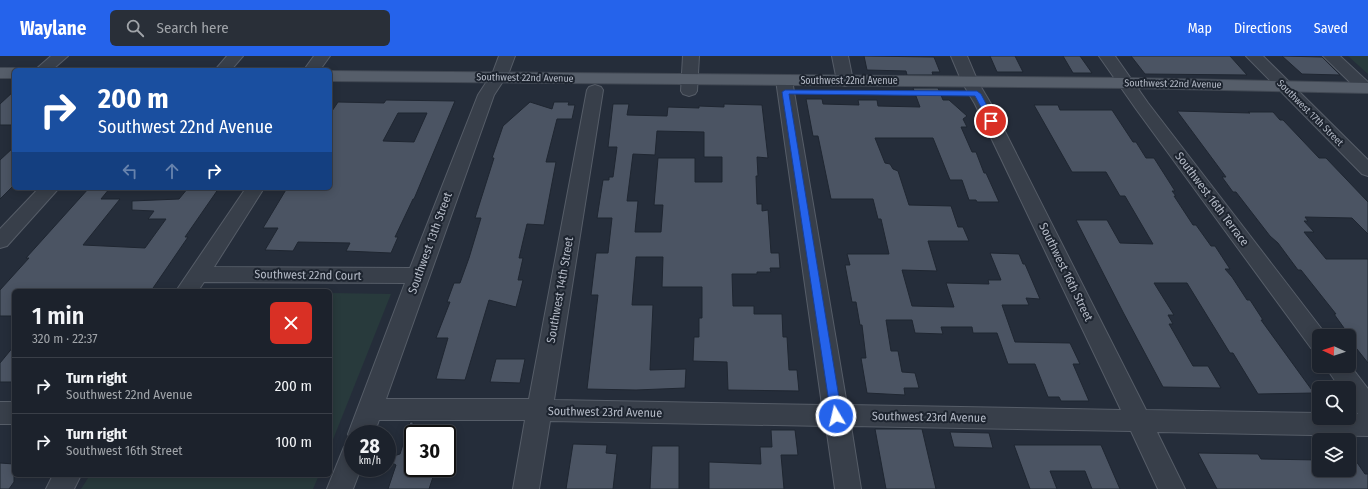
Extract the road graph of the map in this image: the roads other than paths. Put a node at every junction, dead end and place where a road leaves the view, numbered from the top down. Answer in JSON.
{"nodes":[{"id":1,"x":60,"y":56,"type":"edge"},
{"id":2,"x":235,"y":56,"type":"edge"},
{"id":3,"x":322,"y":56,"type":"edge"},
{"id":4,"x":507,"y":56,"type":"edge"},
{"id":5,"x":691,"y":56,"type":"edge"},
{"id":6,"x":840,"y":56,"type":"edge"},
{"id":7,"x":959,"y":56,"type":"edge"},
{"id":8,"x":1107,"y":56,"type":"edge"},
{"id":9,"x":1254,"y":56,"type":"edge"},
{"id":10,"x":1331,"y":56,"type":"edge"},
{"id":11,"x":45,"y":68,"type":"edge"},
{"id":12,"x":225,"y":68,"type":"edge"},
{"id":13,"x":314,"y":68,"type":"edge"},
{"id":14,"x":0,"y":73,"type":"edge"},
{"id":15,"x":12,"y":73,"type":"edge"},
{"id":16,"x":332,"y":76,"type":"edge"},
{"id":17,"x":845,"y":81,"type":"junction"},
{"id":18,"x":493,"y":83,"type":"junction"},
{"id":19,"x":0,"y":85,"type":"edge"},
{"id":20,"x":12,"y":85,"type":"edge"},
{"id":21,"x":690,"y":85,"type":"junction"},
{"id":22,"x":785,"y":86,"type":"junction"},
{"id":23,"x":1283,"y":86,"type":"junction"},
{"id":24,"x":332,"y":88,"type":"edge"},
{"id":25,"x":974,"y":88,"type":"junction"},
{"id":26,"x":1131,"y":89,"type":"junction"},
{"id":27,"x":595,"y":90,"type":"junction"},
{"id":28,"x":1367,"y":92,"type":"edge"},
{"id":29,"x":1295,"y":98,"type":"junction"},
{"id":30,"x":1368,"y":170,"type":"edge"},
{"id":31,"x":48,"y":190,"type":"edge"},
{"id":32,"x":254,"y":190,"type":"edge"},
{"id":33,"x":0,"y":241,"type":"edge"},
{"id":34,"x":199,"y":274,"type":"junction"},
{"id":35,"x":418,"y":276,"type":"junction"},
{"id":36,"x":189,"y":289,"type":"edge"},
{"id":37,"x":1312,"y":333,"type":"edge"},
{"id":38,"x":1342,"y":373,"type":"edge"},
{"id":39,"x":1368,"y":408,"type":"edge"},
{"id":40,"x":370,"y":409,"type":"junction"},
{"id":41,"x":539,"y":410,"type":"junction"},
{"id":42,"x":0,"y":413,"type":"edge"},
{"id":43,"x":12,"y":413,"type":"edge"},
{"id":44,"x":836,"y":416,"type":"junction"},
{"id":45,"x":1138,"y":421,"type":"junction"},
{"id":46,"x":1368,"y":424,"type":"edge"},
{"id":47,"x":364,"y":425,"type":"edge"},
{"id":48,"x":67,"y":477,"type":"edge"},
{"id":49,"x":345,"y":477,"type":"edge"},
{"id":50,"x":59,"y":489,"type":"edge"},
{"id":51,"x":340,"y":489,"type":"edge"},
{"id":52,"x":526,"y":489,"type":"edge"},
{"id":53,"x":848,"y":489,"type":"edge"},
{"id":54,"x":1172,"y":489,"type":"edge"}],
"edges":[{"from":1,"to":11,"type":"street"},
{"from":2,"to":12,"type":"street"},
{"from":3,"to":13,"type":"street"},
{"from":4,"to":18,"type":"street","name":"Southwest 13th Street"},
{"from":5,"to":21,"type":"street"},
{"from":6,"to":17,"type":"street"},
{"from":7,"to":25,"type":"street","name":"Southwest 16th Street"},
{"from":8,"to":26,"type":"street","name":"Southwest 16th Terrace"},
{"from":9,"to":23,"type":"street","name":"Southwest 17th Street"},
{"from":10,"to":28,"type":"street"},
{"from":14,"to":15,"type":"main road"},
{"from":16,"to":18,"type":"main road","name":"Southwest 22nd Avenue"},
{"from":17,"to":22,"type":"main road","name":"Southwest 22nd Avenue"},
{"from":17,"to":25,"type":"main road","name":"Southwest 22nd Avenue"},
{"from":18,"to":21,"type":"main road","name":"Southwest 22nd Avenue"},
{"from":18,"to":24,"type":"main road","name":"Southwest 22nd Avenue"},
{"from":18,"to":27,"type":"main road","name":"Southwest 22nd Avenue"},
{"from":18,"to":35,"type":"street","name":"Southwest 13th Street"},
{"from":19,"to":20,"type":"main road"},
{"from":21,"to":22,"type":"main road","name":"Southwest 22nd Avenue"},
{"from":21,"to":27,"type":"main road","name":"Southwest 22nd Avenue"},
{"from":22,"to":25,"type":"main road","name":"Southwest 22nd Avenue"},
{"from":22,"to":44,"type":"street"},
{"from":23,"to":26,"type":"main road","name":"Southwest 22nd Avenue"},
{"from":23,"to":28,"type":"main road","name":"Southwest 22nd Avenue"},
{"from":23,"to":29,"type":"street","name":"Southwest 17th Street"},
{"from":25,"to":26,"type":"main road","name":"Southwest 22nd Avenue"},
{"from":25,"to":45,"type":"street","name":"Southwest 16th Street"},
{"from":26,"to":29,"type":"main road","name":"Southwest 22nd Avenue"},
{"from":26,"to":37,"type":"street","name":"Southwest 16th Terrace"},
{"from":27,"to":41,"type":"street","name":"Southwest 14th Street"},
{"from":28,"to":29,"type":"main road","name":"Southwest 22nd Avenue"},
{"from":29,"to":30,"type":"street","name":"Southwest 17th Street"},
{"from":31,"to":33,"type":"street"},
{"from":32,"to":34,"type":"street"},
{"from":34,"to":35,"type":"street","name":"Southwest 22nd Court"},
{"from":34,"to":36,"type":"street"},
{"from":35,"to":40,"type":"street","name":"Southwest 13th Street"},
{"from":38,"to":39,"type":"street"},
{"from":40,"to":41,"type":"street","name":"Southwest 23rd Avenue"},
{"from":40,"to":47,"type":"street","name":"Southwest 13th Street"},
{"from":41,"to":44,"type":"street","name":"Southwest 23rd Avenue"},
{"from":41,"to":52,"type":"street","name":"Southwest 14th Street"},
{"from":42,"to":43,"type":"street"},
{"from":44,"to":45,"type":"street","name":"Southwest 23rd Avenue"},
{"from":44,"to":53,"type":"street"},
{"from":45,"to":46,"type":"street","name":"Southwest 23rd Avenue"},
{"from":45,"to":54,"type":"street","name":"Southwest 16th Street"},
{"from":48,"to":50,"type":"street"},
{"from":49,"to":51,"type":"street"}]}
